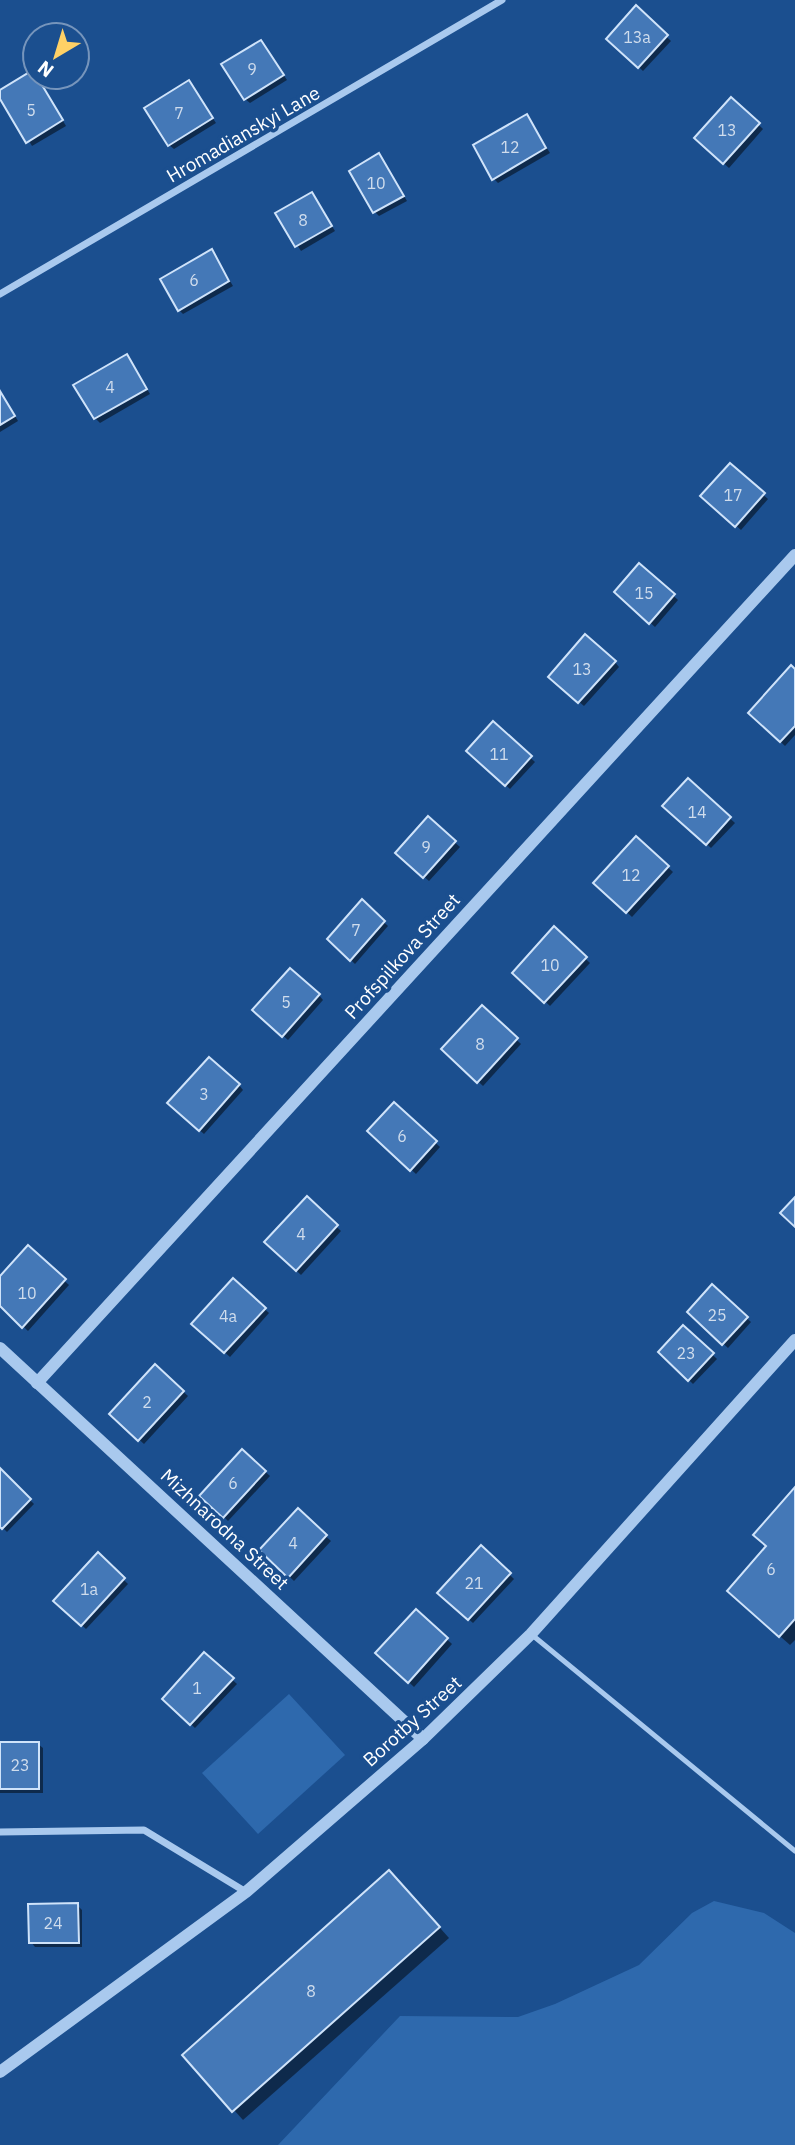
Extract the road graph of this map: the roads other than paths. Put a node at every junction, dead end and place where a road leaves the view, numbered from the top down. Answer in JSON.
{"nodes":[{"id":1,"x":502,"y":0,"type":"edge"},
{"id":2,"x":0,"y":294,"type":"edge"},
{"id":3,"x":795,"y":555,"type":"edge"},
{"id":4,"x":795,"y":1340,"type":"edge"},
{"id":5,"x":0,"y":1348,"type":"edge"},
{"id":6,"x":37,"y":1383,"type":"junction"},
{"id":7,"x":531,"y":1634,"type":"junction"},
{"id":8,"x":423,"y":1739,"type":"junction"},
{"id":9,"x":0,"y":1832,"type":"edge"},
{"id":10,"x":795,"y":1851,"type":"edge"},
{"id":11,"x":246,"y":1892,"type":"junction"},
{"id":12,"x":0,"y":2072,"type":"edge"}],
"edges":[{"from":1,"to":2,"type":"street","name":"Hromadianskyi Lane"},
{"from":3,"to":6,"type":"street","name":"Profspilkova Street"},
{"from":4,"to":7,"type":"street","name":"Borotby Street"},
{"from":5,"to":6,"type":"street","name":"Mizhnarodna Street"},
{"from":6,"to":8,"type":"street","name":"Mizhnarodna Street"},
{"from":7,"to":8,"type":"street","name":"Borotby Street"},
{"from":7,"to":10,"type":"lane"},
{"from":8,"to":11,"type":"street","name":"Borotby Street"},
{"from":9,"to":11,"type":"street"},
{"from":11,"to":12,"type":"street","name":"Borotby Street"}]}
